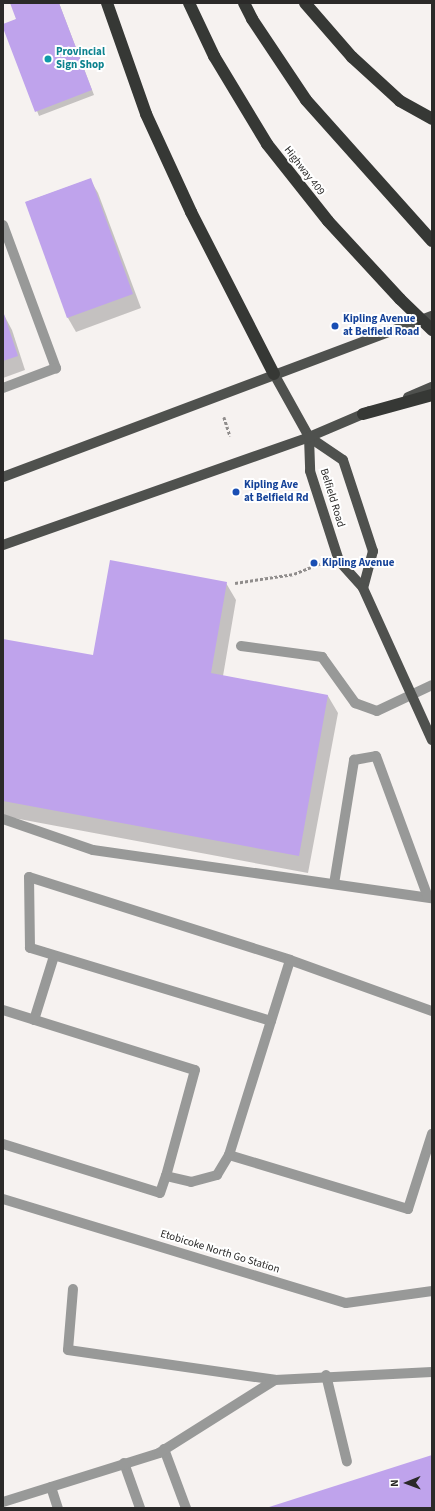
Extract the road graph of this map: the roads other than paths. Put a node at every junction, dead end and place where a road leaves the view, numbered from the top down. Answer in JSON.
{"nodes":[{"id":1,"x":107,"y":3,"type":"edge"},
{"id":2,"x":189,"y":3,"type":"edge"},
{"id":3,"x":244,"y":3,"type":"edge"},
{"id":4,"x":305,"y":3,"type":"edge"},
{"id":5,"x":432,"y":119,"type":"edge"},
{"id":6,"x":3,"y":225,"type":"edge"},
{"id":7,"x":432,"y":241,"type":"edge"},
{"id":8,"x":432,"y":316,"type":"edge"},
{"id":9,"x":432,"y":330,"type":"edge"},
{"id":10,"x":274,"y":374,"type":"junction"},
{"id":11,"x":432,"y":387,"type":"edge"},
{"id":12,"x":3,"y":388,"type":"edge"},
{"id":13,"x":432,"y":395,"type":"edge"},
{"id":14,"x":363,"y":414,"type":"junction"},
{"id":15,"x":309,"y":437,"type":"junction"},
{"id":16,"x":3,"y":477,"type":"edge"},
{"id":17,"x":3,"y":545,"type":"edge"},
{"id":18,"x":363,"y":588,"type":"junction"},
{"id":19,"x":241,"y":646,"type":"dead end"},
{"id":20,"x":432,"y":685,"type":"edge"},
{"id":21,"x":411,"y":694,"type":"junction"},
{"id":22,"x":432,"y":740,"type":"edge"},
{"id":23,"x":3,"y":819,"type":"edge"},
{"id":24,"x":334,"y":884,"type":"junction"},
{"id":25,"x":430,"y":897,"type":"edge"},
{"id":26,"x":54,"y":956,"type":"junction"},
{"id":27,"x":290,"y":960,"type":"junction"},
{"id":28,"x":3,"y":1010,"type":"edge"},
{"id":29,"x":432,"y":1011,"type":"edge"},
{"id":30,"x":34,"y":1020,"type":"junction"},
{"id":31,"x":271,"y":1021,"type":"junction"},
{"id":32,"x":432,"y":1134,"type":"edge"},
{"id":33,"x":3,"y":1144,"type":"edge"},
{"id":34,"x":229,"y":1155,"type":"junction"},
{"id":35,"x":166,"y":1176,"type":"junction"},
{"id":36,"x":3,"y":1199,"type":"edge"},
{"id":37,"x":73,"y":1289,"type":"dead end"},
{"id":38,"x":432,"y":1291,"type":"edge"},
{"id":39,"x":432,"y":1372,"type":"edge"},
{"id":40,"x":326,"y":1375,"type":"junction"},
{"id":41,"x":275,"y":1380,"type":"junction"},
{"id":42,"x":164,"y":1449,"type":"junction"},
{"id":43,"x":347,"y":1462,"type":"dead end"},
{"id":44,"x":124,"y":1464,"type":"junction"},
{"id":45,"x":51,"y":1487,"type":"junction"},
{"id":46,"x":3,"y":1502,"type":"edge"},
{"id":47,"x":58,"y":1508,"type":"edge"},
{"id":48,"x":140,"y":1508,"type":"edge"},
{"id":49,"x":186,"y":1508,"type":"edge"}],
"edges":[{"from":1,"to":10,"type":"highway"},
{"from":2,"to":9,"type":"highway","name":"Highway 409","bridge":true},
{"from":3,"to":7,"type":"highway"},
{"from":4,"to":5,"type":"highway"},
{"from":6,"to":12,"type":"lane"},
{"from":8,"to":10,"type":"main road"},
{"from":10,"to":15,"type":"main road"},
{"from":10,"to":16,"type":"main road"},
{"from":11,"to":14,"type":"main road"},
{"from":13,"to":14,"type":"highway"},
{"from":14,"to":15,"type":"main road"},
{"from":15,"to":17,"type":"main road"},
{"from":15,"to":18,"type":"main road","name":"Belfield Road"},
{"from":15,"to":18,"type":"main road","name":"Belfield Road"},
{"from":18,"to":21,"type":"main road","name":"Belfield Road"},
{"from":19,"to":21,"type":"lane"},
{"from":20,"to":21,"type":"lane"},
{"from":21,"to":22,"type":"main road","name":"Belfield Road"},
{"from":23,"to":24,"type":"lane"},
{"from":24,"to":25,"type":"lane"},
{"from":24,"to":25,"type":"lane"},
{"from":26,"to":27,"type":"lane"},
{"from":26,"to":30,"type":"lane"},
{"from":26,"to":31,"type":"lane"},
{"from":27,"to":29,"type":"lane"},
{"from":27,"to":31,"type":"lane"},
{"from":28,"to":30,"type":"lane"},
{"from":30,"to":35,"type":"lane"},
{"from":31,"to":34,"type":"lane"},
{"from":32,"to":34,"type":"lane"},
{"from":33,"to":35,"type":"lane"},
{"from":34,"to":35,"type":"lane"},
{"from":36,"to":38,"type":"lane","name":"Etobicoke North Go Station"},
{"from":37,"to":41,"type":"lane"},
{"from":39,"to":40,"type":"lane"},
{"from":40,"to":41,"type":"lane"},
{"from":40,"to":43,"type":"lane"},
{"from":41,"to":42,"type":"lane"},
{"from":42,"to":44,"type":"lane"},
{"from":42,"to":49,"type":"lane"},
{"from":44,"to":45,"type":"lane"},
{"from":44,"to":48,"type":"lane"},
{"from":45,"to":46,"type":"lane"},
{"from":45,"to":47,"type":"lane"}]}
